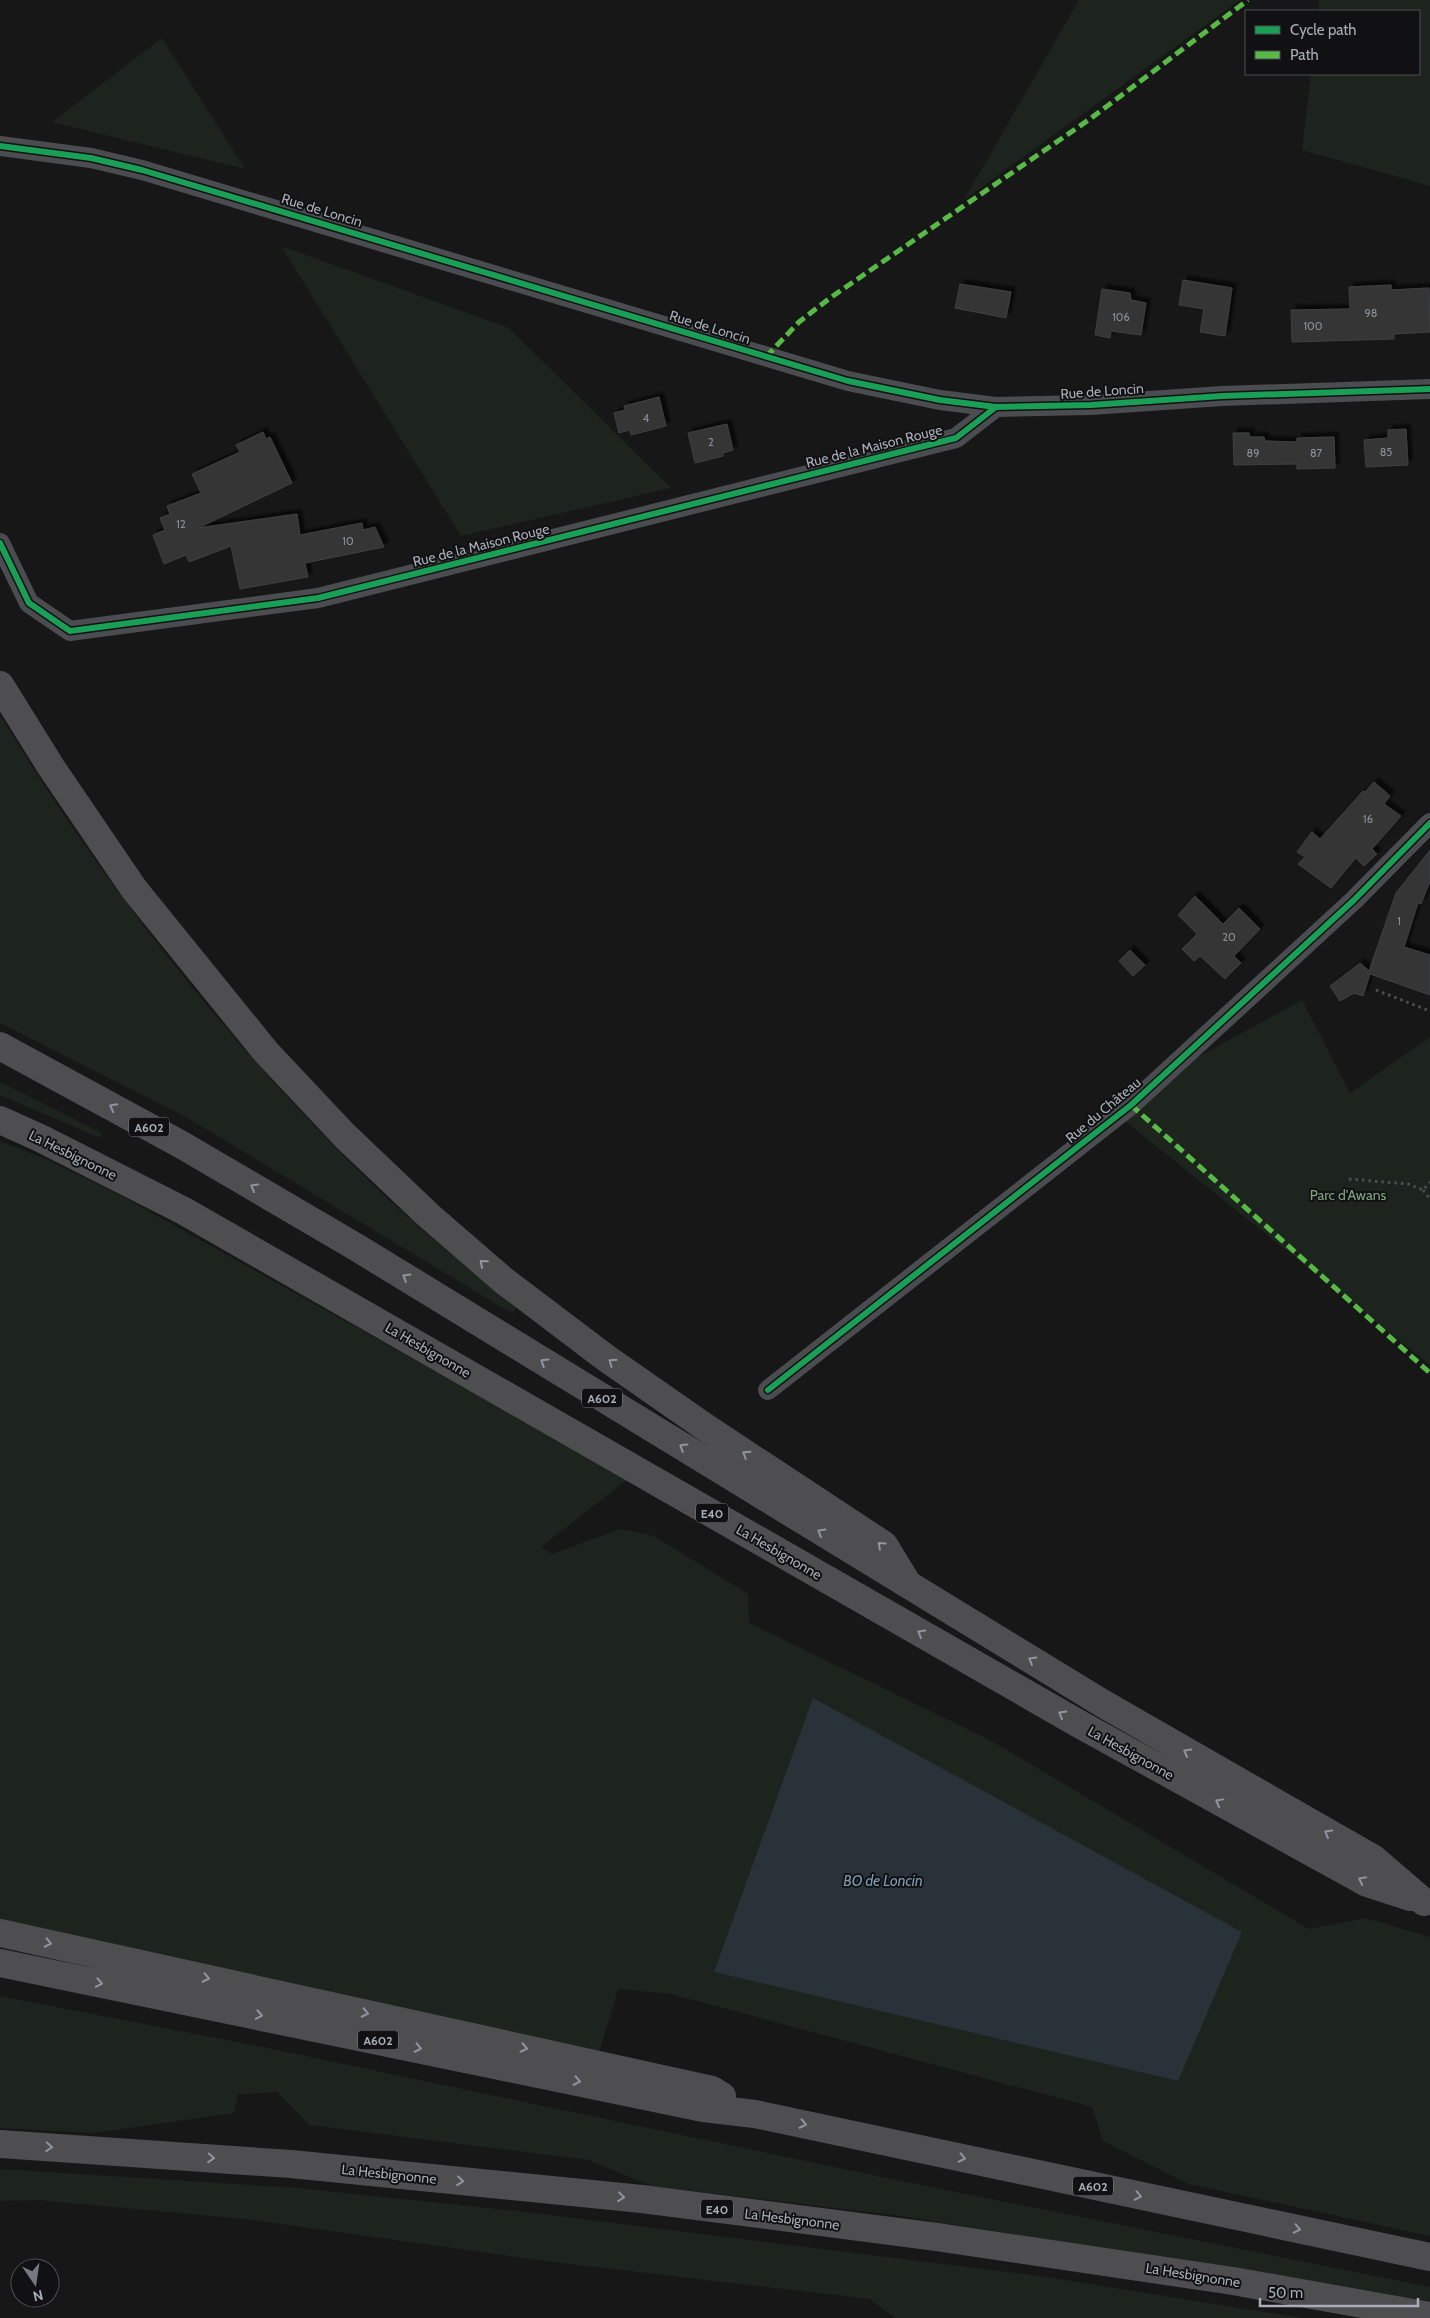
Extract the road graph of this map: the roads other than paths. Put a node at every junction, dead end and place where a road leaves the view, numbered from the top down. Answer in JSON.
{"nodes":[{"id":1,"x":0,"y":146,"type":"edge"},
{"id":2,"x":1430,"y":389,"type":"edge"},
{"id":3,"x":996,"y":407,"type":"junction"},
{"id":4,"x":0,"y":543,"type":"edge"},
{"id":5,"x":0,"y":685,"type":"edge"},
{"id":6,"x":1430,"y":824,"type":"edge"},
{"id":7,"x":0,"y":1046,"type":"edge"},
{"id":8,"x":0,"y":1120,"type":"edge"},
{"id":9,"x":768,"y":1390,"type":"dead end"},
{"id":10,"x":908,"y":1585,"type":"junction"},
{"id":11,"x":1427,"y":1903,"type":"edge"},
{"id":12,"x":0,"y":1932,"type":"edge"},
{"id":13,"x":0,"y":1964,"type":"edge"},
{"id":14,"x":756,"y":2114,"type":"junction"},
{"id":15,"x":0,"y":2144,"type":"edge"},
{"id":16,"x":1430,"y":2257,"type":"edge"},
{"id":17,"x":1430,"y":2316,"type":"edge"}],
"edges":[{"from":1,"to":3,"type":"street","name":"Rue de Loncin"},
{"from":2,"to":3,"type":"street","name":"Rue de Loncin"},
{"from":3,"to":4,"type":"street","name":"Rue de la Maison Rouge"},
{"from":10,"to":5,"type":"highway","one_way":true},
{"from":6,"to":9,"type":"street","name":"Rue du Château"},
{"from":10,"to":7,"type":"highway","number":"A602","one_way":true},
{"from":11,"to":8,"type":"highway","name":"La Hesbignonne","number":"E40","one_way":true},
{"from":11,"to":10,"type":"highway","one_way":true},
{"from":12,"to":14,"type":"highway","one_way":true},
{"from":13,"to":14,"type":"highway","number":"A602","one_way":true},
{"from":14,"to":16,"type":"highway","number":"A602","one_way":true},
{"from":15,"to":17,"type":"highway","name":"La Hesbignonne","number":"E40","one_way":true}]}
